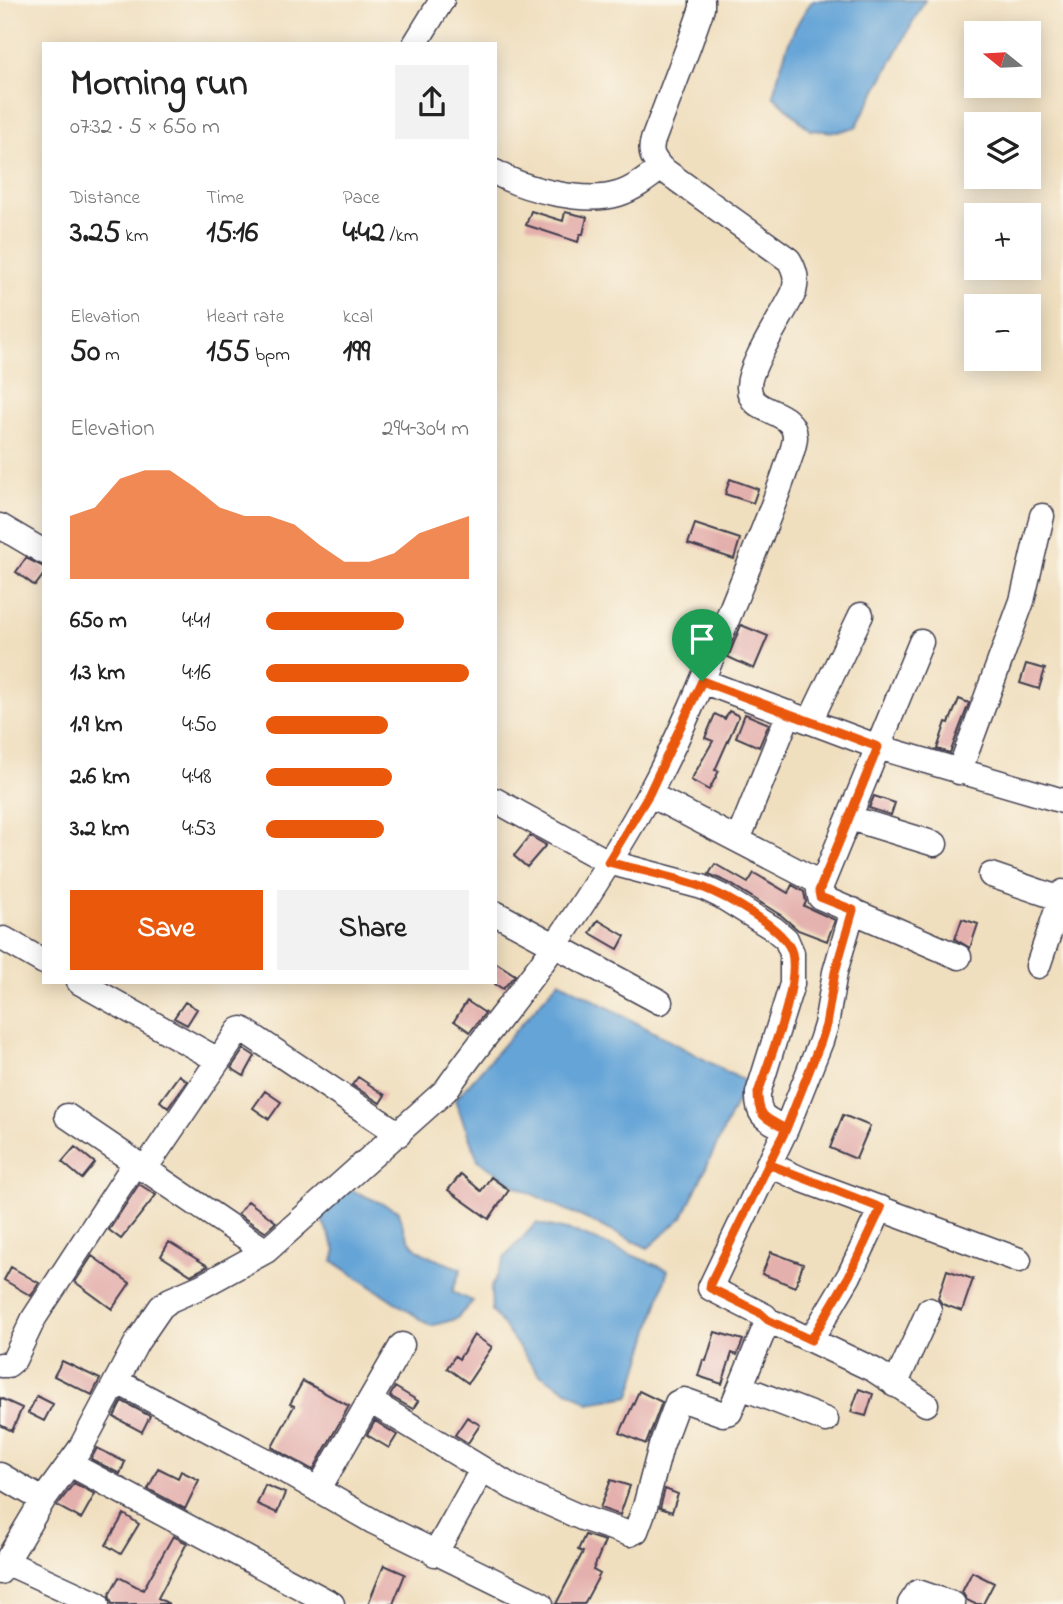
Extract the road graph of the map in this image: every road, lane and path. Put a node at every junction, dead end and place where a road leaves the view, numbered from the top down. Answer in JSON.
{"nodes":[{"id":1,"x":442,"y":0,"type":"edge"},
{"id":2,"x":702,"y":0,"type":"edge"},
{"id":3,"x":416,"y":42,"type":"edge"},
{"id":4,"x":661,"y":168,"type":"junction"},
{"id":5,"x":497,"y":173,"type":"edge"},
{"id":6,"x":1042,"y":516,"type":"dead end"},
{"id":7,"x":0,"y":526,"type":"edge"},
{"id":8,"x":42,"y":551,"type":"edge"},
{"id":9,"x":861,"y":615,"type":"dead end"},
{"id":10,"x":921,"y":642,"type":"dead end"},
{"id":11,"x":702,"y":681,"type":"junction"},
{"id":12,"x":799,"y":717,"type":"junction"},
{"id":13,"x":878,"y":747,"type":"junction"},
{"id":14,"x":959,"y":772,"type":"junction"},
{"id":15,"x":649,"y":794,"type":"junction"},
{"id":16,"x":497,"y":801,"type":"edge"},
{"id":17,"x":1063,"y":801,"type":"edge"},
{"id":18,"x":850,"y":818,"type":"junction"},
{"id":19,"x":738,"y":840,"type":"junction"},
{"id":20,"x":935,"y":844,"type":"dead end"},
{"id":21,"x":608,"y":862,"type":"junction"},
{"id":22,"x":991,"y":875,"type":"dead end"},
{"id":23,"x":822,"y":884,"type":"junction"},
{"id":24,"x":1062,"y":896,"type":"edge"},
{"id":25,"x":853,"y":910,"type":"junction"},
{"id":26,"x":497,"y":914,"type":"edge"},
{"id":27,"x":4,"y":939,"type":"dead end"},
{"id":28,"x":554,"y":946,"type":"junction"},
{"id":29,"x":960,"y":957,"type":"dead end"},
{"id":30,"x":42,"y":961,"type":"edge"},
{"id":31,"x":1038,"y":966,"type":"dead end"},
{"id":32,"x":83,"y":984,"type":"edge"},
{"id":33,"x":660,"y":1002,"type":"dead end"},
{"id":34,"x":218,"y":1060,"type":"junction"},
{"id":35,"x":67,"y":1116,"type":"dead end"},
{"id":36,"x":786,"y":1129,"type":"junction"},
{"id":37,"x":399,"y":1134,"type":"junction"},
{"id":38,"x":768,"y":1164,"type":"junction"},
{"id":39,"x":140,"y":1166,"type":"junction"},
{"id":40,"x":881,"y":1208,"type":"junction"},
{"id":41,"x":265,"y":1251,"type":"junction"},
{"id":42,"x":1019,"y":1260,"type":"dead end"},
{"id":43,"x":929,"y":1310,"type":"dead end"},
{"id":44,"x":768,"y":1320,"type":"junction"},
{"id":45,"x":811,"y":1340,"type":"junction"},
{"id":46,"x":402,"y":1345,"type":"dead end"},
{"id":47,"x":0,"y":1365,"type":"edge"},
{"id":48,"x":116,"y":1381,"type":"junction"},
{"id":49,"x":895,"y":1385,"type":"junction"},
{"id":50,"x":741,"y":1387,"type":"junction"},
{"id":51,"x":370,"y":1401,"type":"junction"},
{"id":52,"x":926,"y":1404,"type":"dead end"},
{"id":53,"x":826,"y":1420,"type":"dead end"},
{"id":54,"x":70,"y":1464,"type":"junction"},
{"id":55,"x":482,"y":1470,"type":"junction"},
{"id":56,"x":0,"y":1475,"type":"edge"},
{"id":57,"x":318,"y":1490,"type":"junction"},
{"id":58,"x":43,"y":1500,"type":"junction"},
{"id":59,"x":435,"y":1554,"type":"junction"},
{"id":60,"x":3,"y":1567,"type":"edge"},
{"id":61,"x":97,"y":1604,"type":"edge"},
{"id":62,"x":332,"y":1604,"type":"edge"},
{"id":63,"x":541,"y":1604,"type":"edge"},
{"id":64,"x":910,"y":1604,"type":"edge"},
{"id":65,"x":953,"y":1604,"type":"edge"}],
"edges":[{"from":1,"to":3,"type":"street"},
{"from":2,"to":4,"type":"street"},
{"from":4,"to":5,"type":"street"},
{"from":4,"to":11,"type":"street"},
{"from":6,"to":14,"type":"street"},
{"from":7,"to":8,"type":"street"},
{"from":9,"to":12,"type":"street"},
{"from":10,"to":13,"type":"street"},
{"from":11,"to":12,"type":"street"},
{"from":11,"to":15,"type":"street"},
{"from":12,"to":13,"type":"street"},
{"from":12,"to":19,"type":"street"},
{"from":13,"to":14,"type":"street"},
{"from":13,"to":18,"type":"street"},
{"from":14,"to":17,"type":"street"},
{"from":15,"to":19,"type":"street"},
{"from":15,"to":21,"type":"street"},
{"from":16,"to":21,"type":"street"},
{"from":18,"to":20,"type":"street"},
{"from":18,"to":23,"type":"street"},
{"from":19,"to":23,"type":"street"},
{"from":21,"to":28,"type":"street"},
{"from":21,"to":36,"type":"street"},
{"from":22,"to":24,"type":"street"},
{"from":23,"to":25,"type":"street"},
{"from":24,"to":31,"type":"street"},
{"from":25,"to":29,"type":"street"},
{"from":25,"to":36,"type":"street"},
{"from":26,"to":28,"type":"street"},
{"from":27,"to":30,"type":"street"},
{"from":28,"to":33,"type":"street"},
{"from":28,"to":37,"type":"street"},
{"from":32,"to":34,"type":"street"},
{"from":34,"to":37,"type":"street"},
{"from":34,"to":39,"type":"street"},
{"from":35,"to":39,"type":"street"},
{"from":36,"to":38,"type":"street"},
{"from":37,"to":41,"type":"street"},
{"from":38,"to":40,"type":"street"},
{"from":38,"to":44,"type":"street"},
{"from":39,"to":41,"type":"street"},
{"from":39,"to":47,"type":"street"},
{"from":40,"to":42,"type":"street"},
{"from":40,"to":45,"type":"street"},
{"from":41,"to":48,"type":"street"},
{"from":43,"to":49,"type":"street"},
{"from":44,"to":45,"type":"street"},
{"from":44,"to":50,"type":"street"},
{"from":45,"to":49,"type":"street"},
{"from":46,"to":51,"type":"street"},
{"from":48,"to":54,"type":"street"},
{"from":48,"to":57,"type":"street"},
{"from":49,"to":52,"type":"street"},
{"from":50,"to":53,"type":"street"},
{"from":50,"to":55,"type":"street"},
{"from":51,"to":55,"type":"street"},
{"from":51,"to":57,"type":"street"},
{"from":54,"to":58,"type":"street"},
{"from":54,"to":62,"type":"street"},
{"from":55,"to":59,"type":"street"},
{"from":56,"to":58,"type":"street"},
{"from":57,"to":59,"type":"street"},
{"from":58,"to":60,"type":"street"},
{"from":59,"to":63,"type":"street"},
{"from":60,"to":61,"type":"street"},
{"from":64,"to":65,"type":"street"}]}
